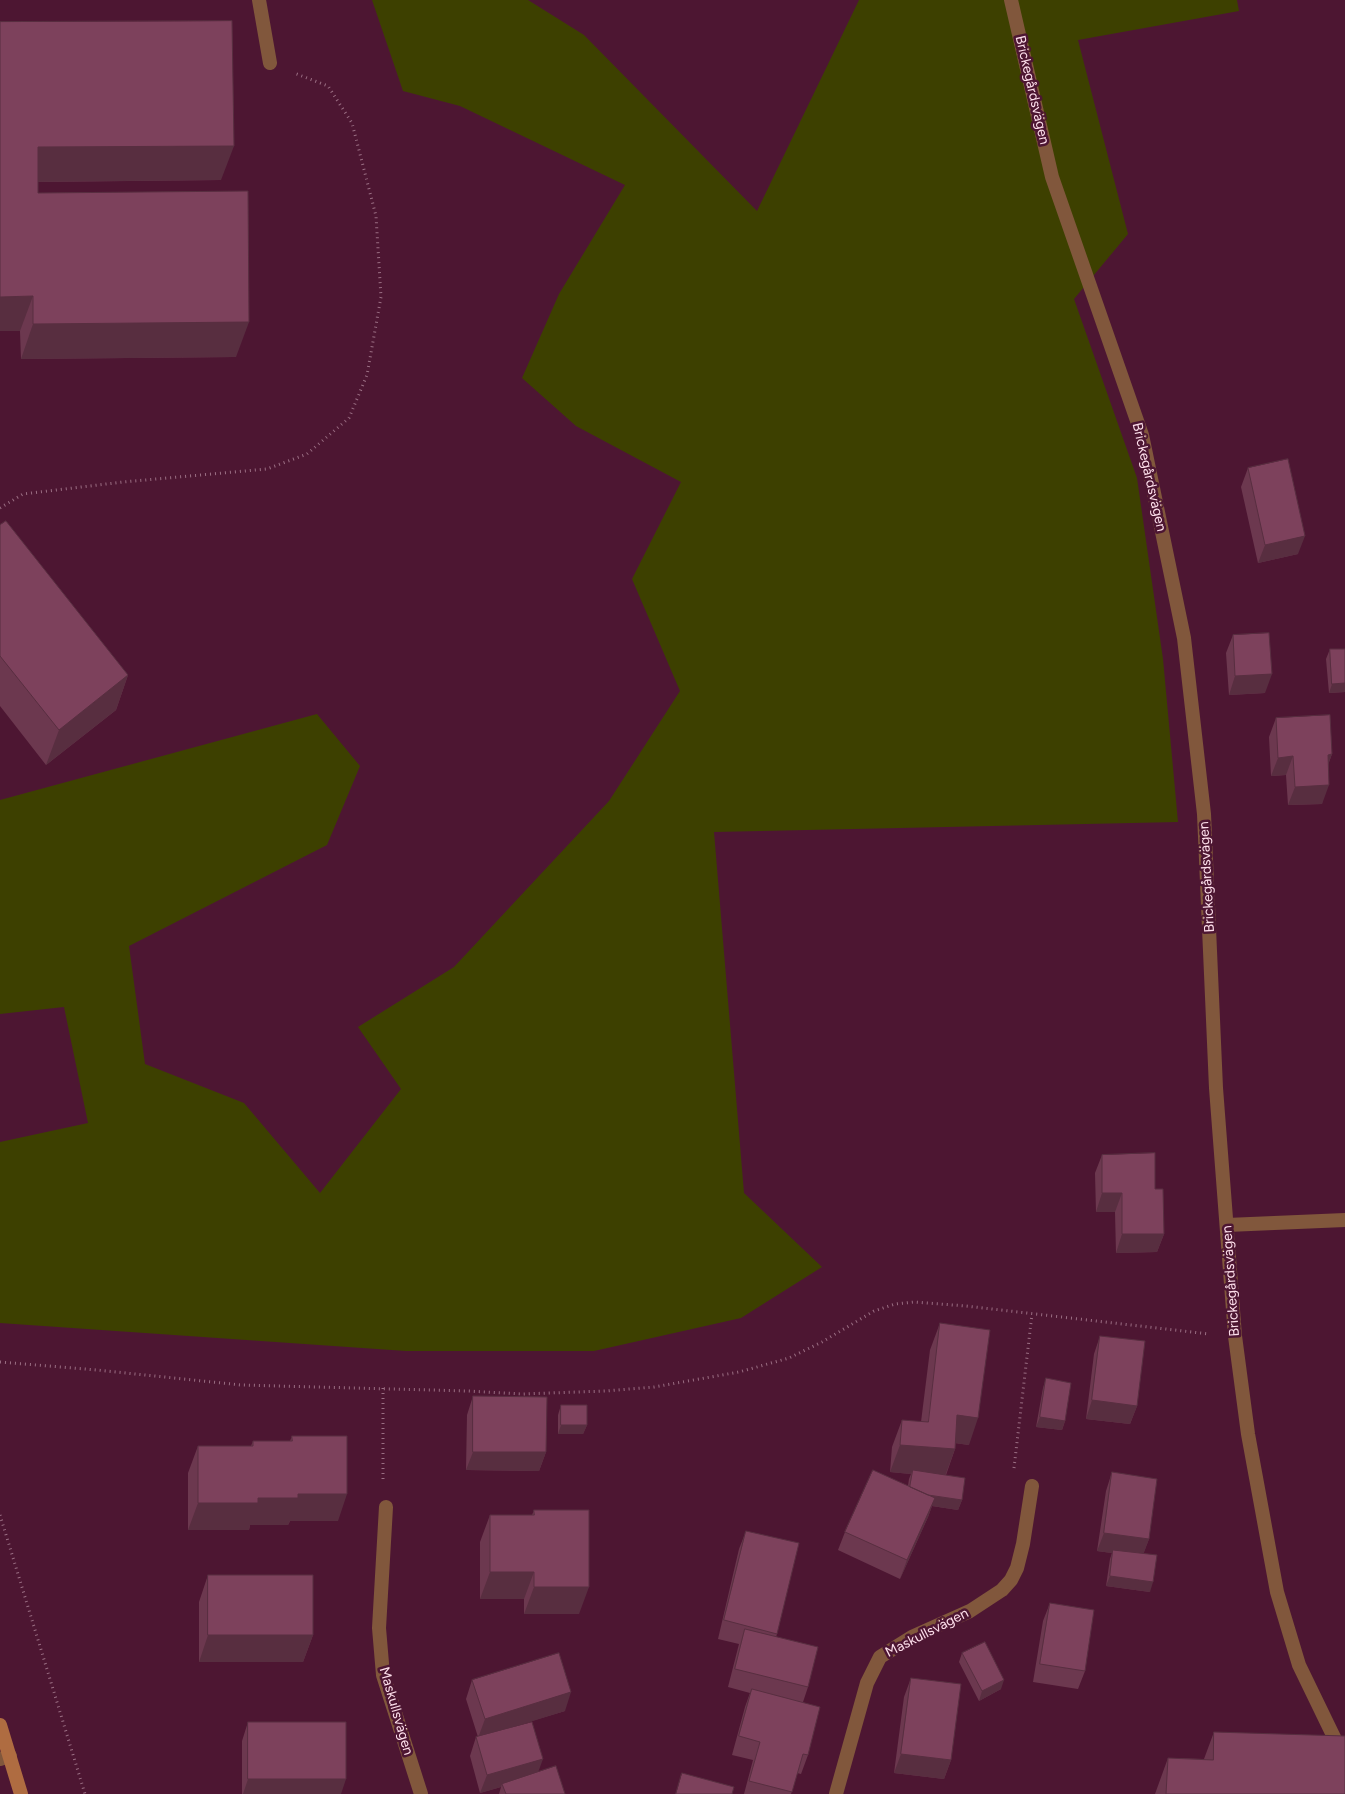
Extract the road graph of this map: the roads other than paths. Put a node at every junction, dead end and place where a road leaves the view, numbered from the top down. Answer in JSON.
{"nodes":[{"id":1,"x":259,"y":0,"type":"edge"},
{"id":2,"x":1011,"y":0,"type":"edge"},
{"id":3,"x":270,"y":63,"type":"road end"},
{"id":4,"x":1345,"y":1220,"type":"edge"},
{"id":5,"x":1227,"y":1225,"type":"junction"},
{"id":6,"x":1032,"y":1486,"type":"road end"},
{"id":7,"x":386,"y":1507,"type":"road end"},
{"id":8,"x":0,"y":1724,"type":"edge"},
{"id":9,"x":5,"y":1757,"type":"edge"},
{"id":10,"x":1345,"y":1760,"type":"edge"},
{"id":11,"x":21,"y":1794,"type":"edge"},
{"id":12,"x":421,"y":1794,"type":"edge"},
{"id":13,"x":836,"y":1794,"type":"edge"}],
"edges":[{"from":1,"to":3,"type":"street"},
{"from":2,"to":5,"type":"street","name":"Brickegårdsvägen"},
{"from":4,"to":5,"type":"street"},
{"from":5,"to":10,"type":"street","name":"Brickegårdsvägen"},
{"from":6,"to":13,"type":"street","name":"Maskullsvägen"},
{"from":7,"to":12,"type":"street","name":"Maskullsvägen"},
{"from":8,"to":9,"type":"main road"},
{"from":9,"to":11,"type":"main road"}]}
